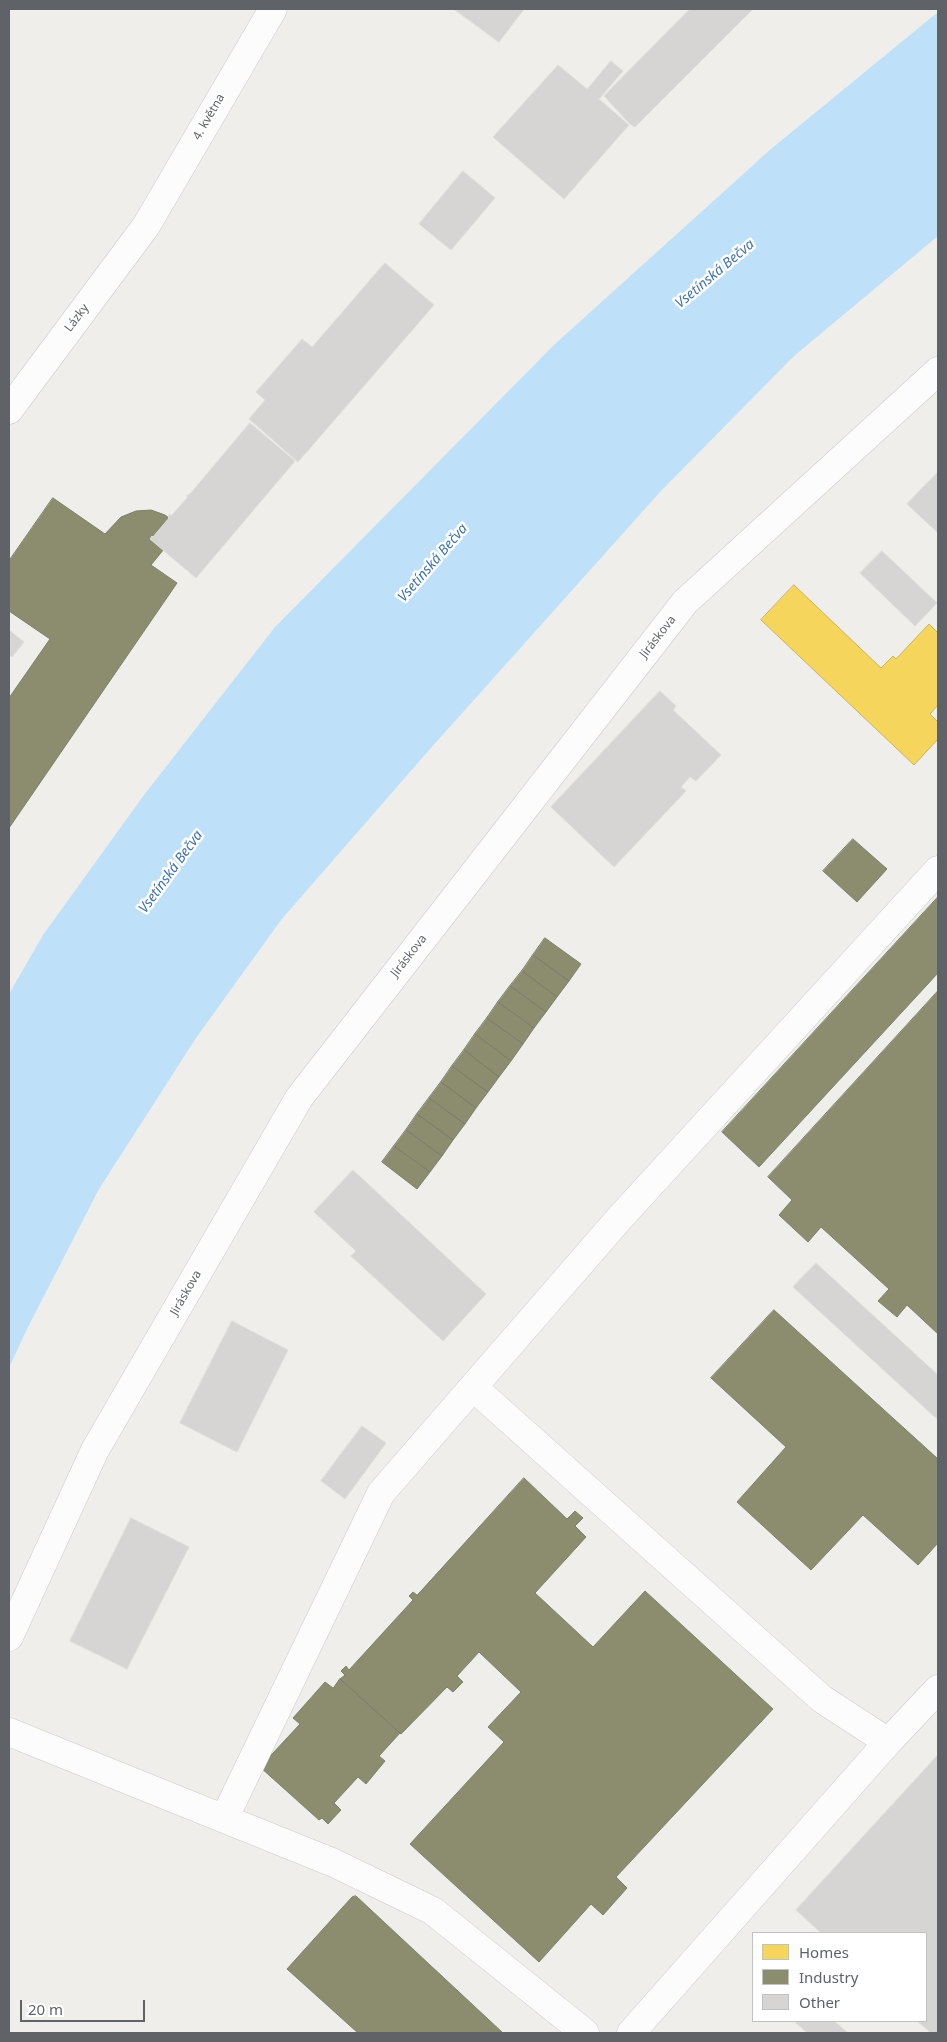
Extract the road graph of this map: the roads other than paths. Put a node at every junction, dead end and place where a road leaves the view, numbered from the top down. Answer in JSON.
{"nodes":[{"id":1,"x":273,"y":9,"type":"edge"},
{"id":2,"x":146,"y":226,"type":"joint"},
{"id":3,"x":938,"y":371,"type":"edge"},
{"id":4,"x":9,"y":410,"type":"edge"},
{"id":5,"x":938,"y":870,"type":"edge"},
{"id":6,"x":473,"y":1387,"type":"junction"},
{"id":7,"x":9,"y":1637,"type":"edge"},
{"id":8,"x":938,"y":1689,"type":"edge"},
{"id":9,"x":9,"y":1732,"type":"edge"},
{"id":10,"x":888,"y":1742,"type":"junction"},
{"id":11,"x":224,"y":1819,"type":"junction"},
{"id":12,"x":585,"y":2033,"type":"edge"},
{"id":13,"x":632,"y":2033,"type":"edge"}],
"edges":[{"from":1,"to":2,"type":"street","name":"4. května"},
{"from":2,"to":4,"type":"street","name":"Lázky"},
{"from":3,"to":7,"type":"street","name":"Jiráskova"},
{"from":5,"to":6,"type":"street"},
{"from":6,"to":10,"type":"street"},
{"from":6,"to":11,"type":"street"},
{"from":8,"to":10,"type":"street"},
{"from":9,"to":11,"type":"street"},
{"from":10,"to":13,"type":"street"},
{"from":11,"to":12,"type":"street"}]}
